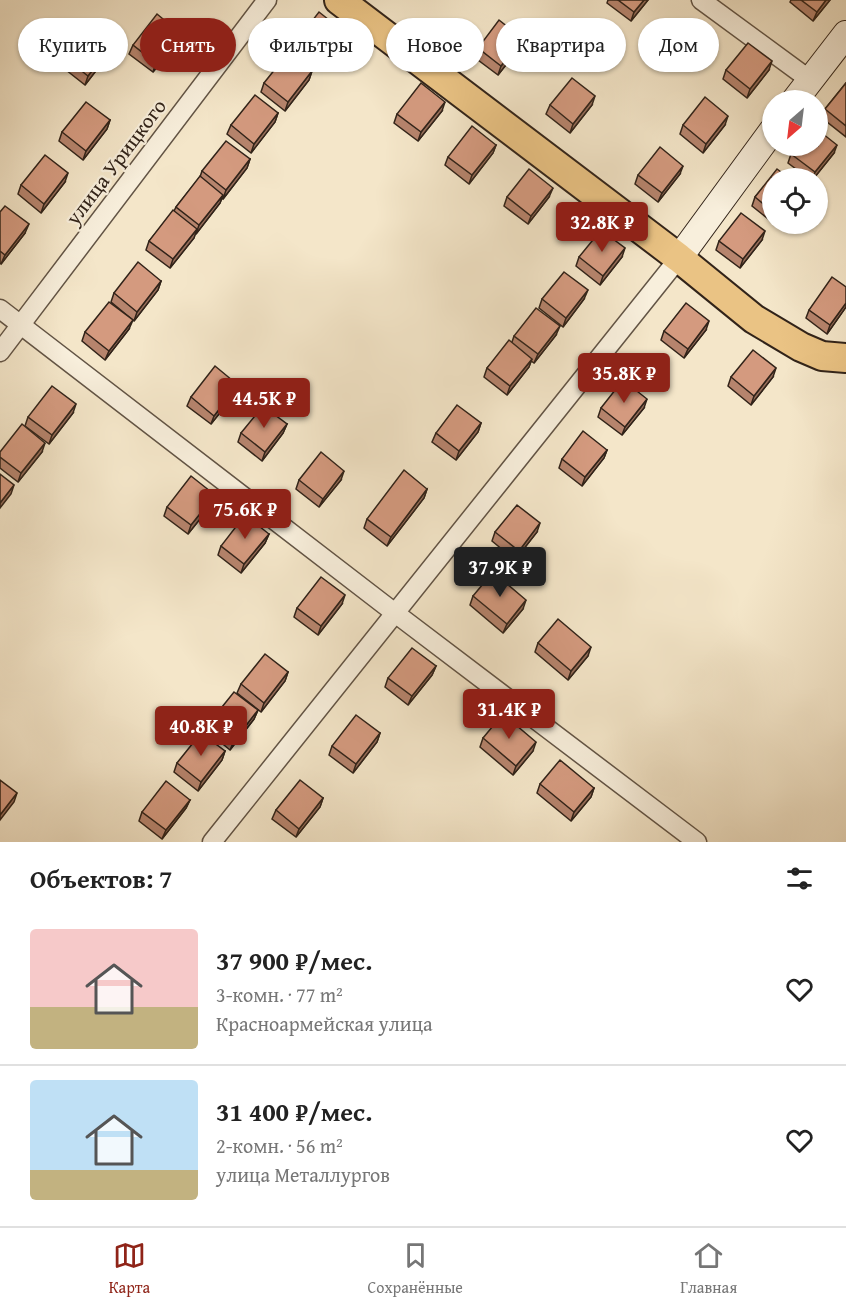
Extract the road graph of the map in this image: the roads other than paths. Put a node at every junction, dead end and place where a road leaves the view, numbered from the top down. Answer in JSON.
{"nodes":[{"id":1,"x":267,"y":0,"type":"edge"},
{"id":2,"x":339,"y":0,"type":"edge"},
{"id":3,"x":701,"y":0,"type":"edge"},
{"id":4,"x":846,"y":34,"type":"edge"},
{"id":5,"x":810,"y":80,"type":"junction"},
{"id":6,"x":802,"y":90,"type":"edge"},
{"id":7,"x":762,"y":145,"type":"edge"},
{"id":8,"x":679,"y":258,"type":"junction"},
{"id":9,"x":0,"y":309,"type":"edge"},
{"id":10,"x":21,"y":324,"type":"junction"},
{"id":11,"x":0,"y":352,"type":"edge"},
{"id":12,"x":846,"y":358,"type":"edge"},
{"id":13,"x":394,"y":613,"type":"junction"},
{"id":14,"x":212,"y":842,"type":"edge"},
{"id":15,"x":696,"y":842,"type":"edge"}],
"edges":[{"from":1,"to":10,"type":"street","name":"улица Урицкого"},
{"from":2,"to":8,"type":"main road"},
{"from":3,"to":5,"type":"street"},
{"from":4,"to":5,"type":"street"},
{"from":5,"to":6,"type":"street"},
{"from":7,"to":8,"type":"street"},
{"from":8,"to":12,"type":"main road"},
{"from":8,"to":13,"type":"street"},
{"from":9,"to":10,"type":"street"},
{"from":10,"to":11,"type":"street","name":"улица Урицкого"},
{"from":10,"to":13,"type":"street"},
{"from":13,"to":14,"type":"street"},
{"from":13,"to":15,"type":"street"}]}
